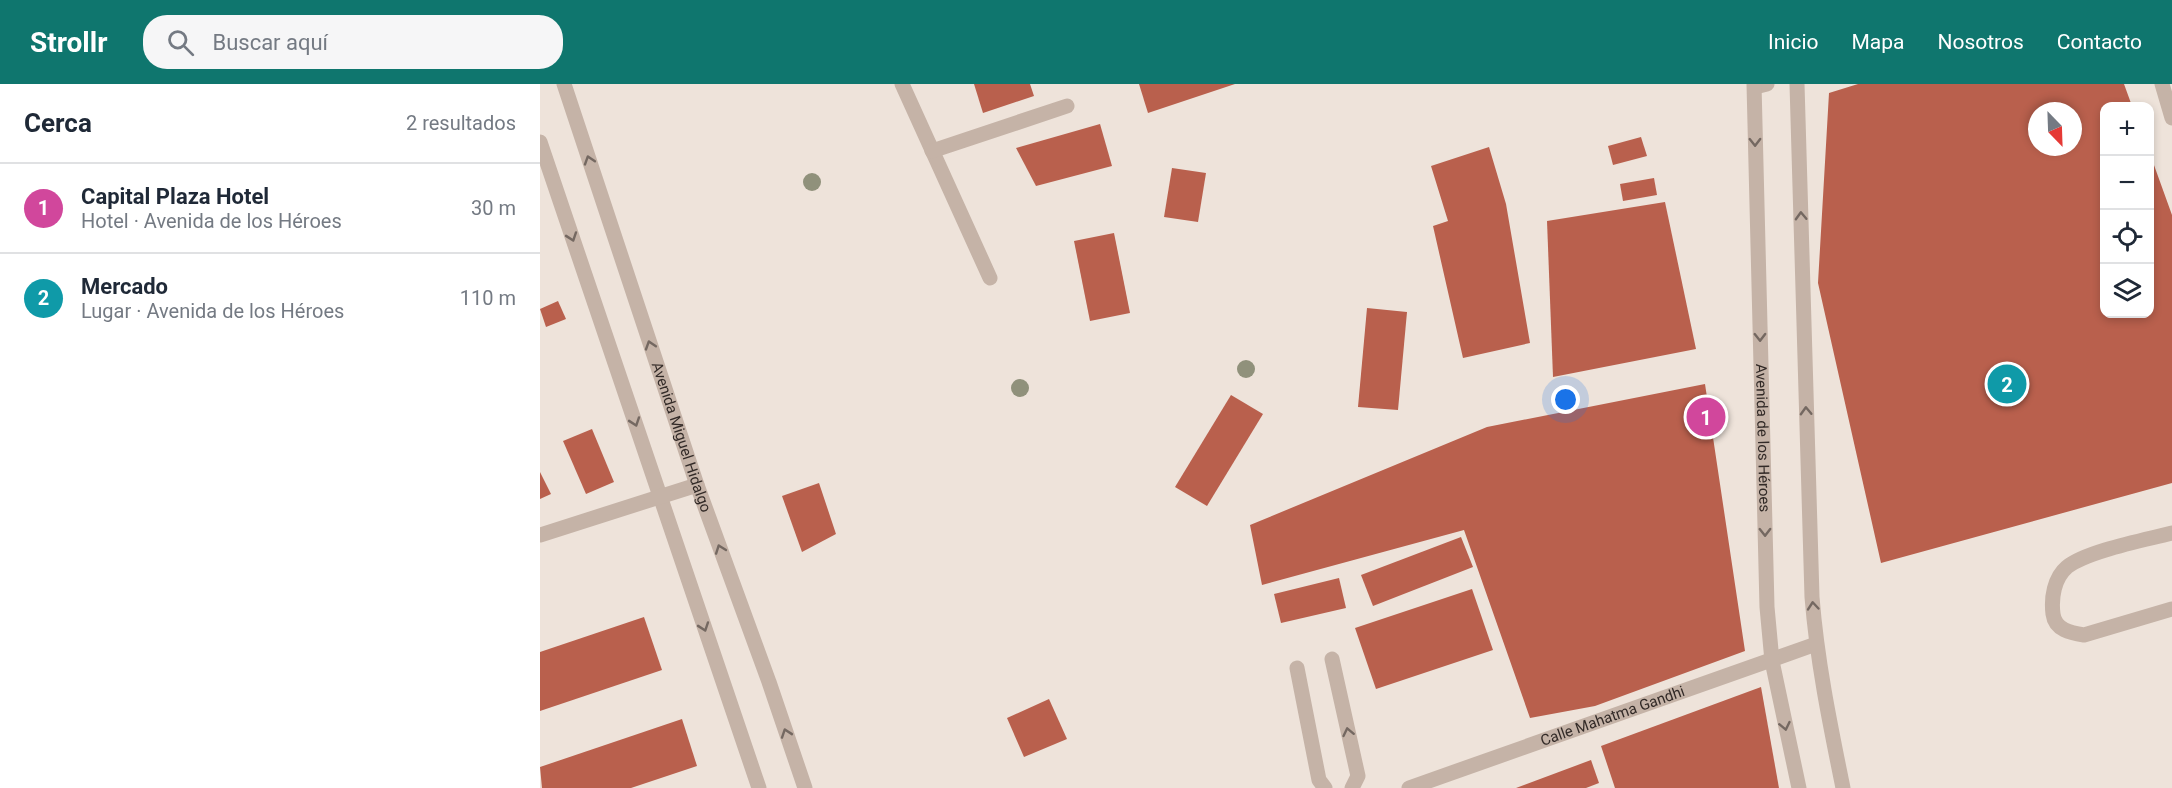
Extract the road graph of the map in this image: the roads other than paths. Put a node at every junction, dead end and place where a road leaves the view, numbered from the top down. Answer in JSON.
{"nodes":[{"id":1,"x":564,"y":84,"type":"edge"},
{"id":2,"x":902,"y":84,"type":"edge"},
{"id":3,"x":1797,"y":84,"type":"edge"},
{"id":4,"x":2162,"y":84,"type":"edge"},
{"id":5,"x":1759,"y":85,"type":"edge"},
{"id":6,"x":1067,"y":106,"type":"dead end"},
{"id":7,"x":2172,"y":118,"type":"edge"},
{"id":8,"x":540,"y":142,"type":"edge"},
{"id":9,"x":932,"y":151,"type":"junction"},
{"id":10,"x":990,"y":278,"type":"dead end"},
{"id":11,"x":697,"y":485,"type":"junction"},
{"id":12,"x":660,"y":495,"type":"junction"},
{"id":13,"x":2172,"y":533,"type":"edge"},
{"id":14,"x":540,"y":535,"type":"edge"},
{"id":15,"x":2172,"y":609,"type":"edge"},
{"id":16,"x":1816,"y":644,"type":"junction"},
{"id":17,"x":1332,"y":659,"type":"dead end"},
{"id":18,"x":1772,"y":661,"type":"junction"},
{"id":19,"x":1297,"y":668,"type":"dead end"},
{"id":20,"x":759,"y":788,"type":"edge"},
{"id":21,"x":805,"y":788,"type":"edge"},
{"id":22,"x":1325,"y":788,"type":"edge"},
{"id":23,"x":1352,"y":788,"type":"edge"},
{"id":24,"x":1409,"y":788,"type":"edge"},
{"id":25,"x":1799,"y":788,"type":"edge"},
{"id":26,"x":1843,"y":788,"type":"edge"}],
"edges":[{"from":11,"to":1,"type":"street","name":"Avenida Miguel Hidalgo","one_way":true},
{"from":2,"to":9,"type":"street"},
{"from":16,"to":3,"type":"street","one_way":true},
{"from":4,"to":7,"type":"street"},
{"from":5,"to":18,"type":"street","name":"Avenida de los Héroes","one_way":true},
{"from":6,"to":9,"type":"street"},
{"from":8,"to":12,"type":"street","one_way":true},
{"from":9,"to":10,"type":"street"},
{"from":11,"to":12,"type":"street"},
{"from":21,"to":11,"type":"street","name":"Avenida Miguel Hidalgo","one_way":true},
{"from":12,"to":14,"type":"street"},
{"from":12,"to":20,"type":"street","one_way":true},
{"from":13,"to":15,"type":"street"},
{"from":16,"to":18,"type":"street","name":"Calle Mahatma Gandhi"},
{"from":16,"to":26,"type":"street"},
{"from":23,"to":17,"type":"street","one_way":true},
{"from":18,"to":24,"type":"street","name":"Calle Mahatma Gandhi"},
{"from":18,"to":25,"type":"street","name":"Avenida de los Héroes","one_way":true},
{"from":19,"to":22,"type":"street"}]}
